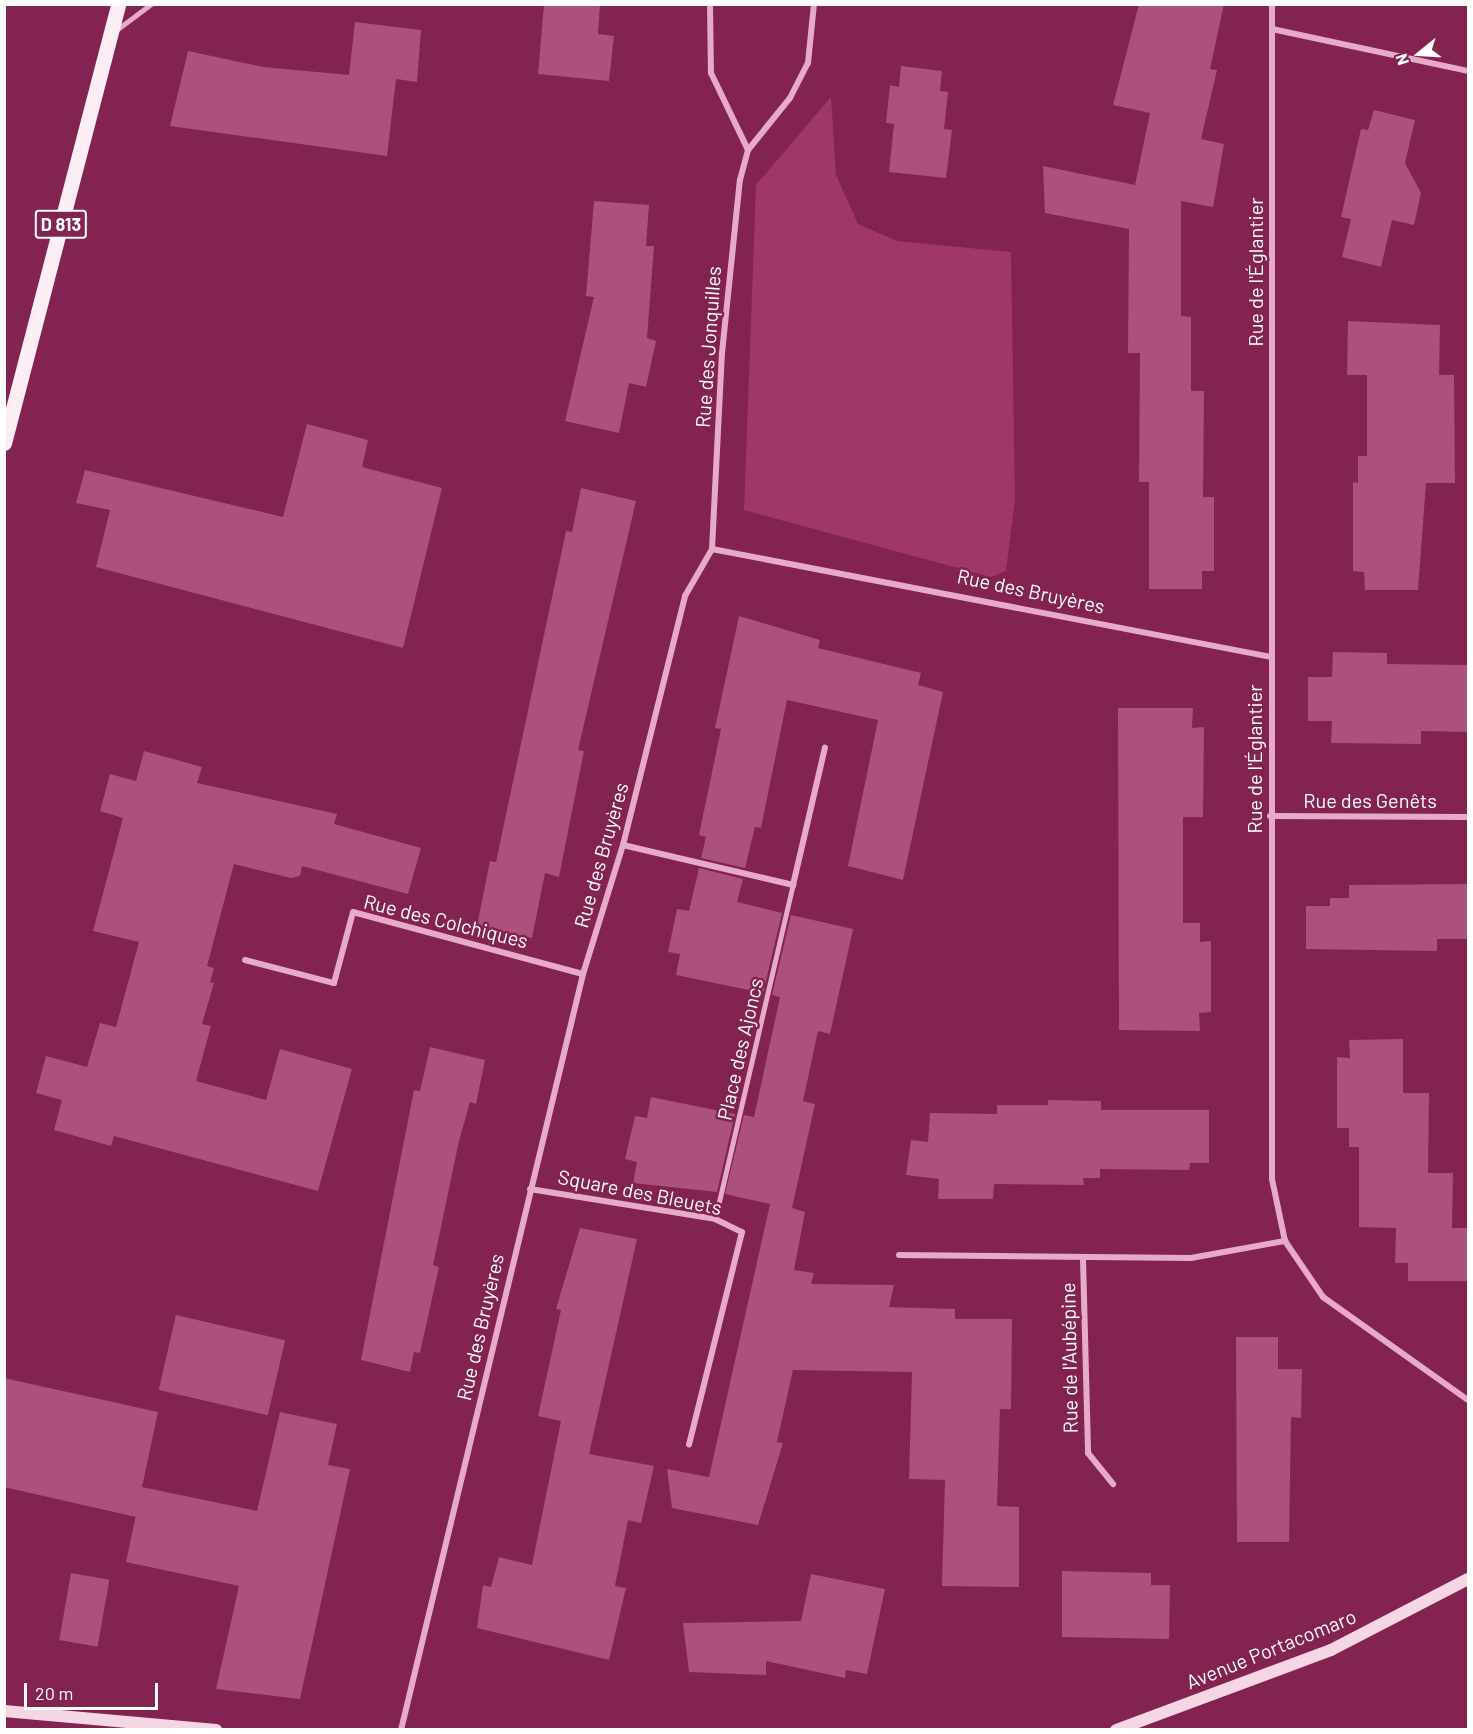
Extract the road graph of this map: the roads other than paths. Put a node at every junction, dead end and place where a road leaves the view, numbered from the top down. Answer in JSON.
{"nodes":[{"id":1,"x":118,"y":4,"type":"edge"},
{"id":2,"x":152,"y":4,"type":"edge"},
{"id":3,"x":710,"y":4,"type":"edge"},
{"id":4,"x":814,"y":4,"type":"edge"},
{"id":5,"x":1272,"y":4,"type":"edge"},
{"id":6,"x":1272,"y":29,"type":"junction"},
{"id":7,"x":111,"y":34,"type":"junction"},
{"id":8,"x":1468,"y":71,"type":"edge"},
{"id":9,"x":748,"y":150,"type":"junction"},
{"id":10,"x":4,"y":443,"type":"edge"},
{"id":11,"x":712,"y":549,"type":"junction"},
{"id":12,"x":1271,"y":657,"type":"junction"},
{"id":13,"x":825,"y":748,"type":"dead end"},
{"id":14,"x":1270,"y":816,"type":"junction"},
{"id":15,"x":1468,"y":817,"type":"edge"},
{"id":16,"x":623,"y":845,"type":"junction"},
{"id":17,"x":793,"y":885,"type":"junction"},
{"id":18,"x":245,"y":960,"type":"dead end"},
{"id":19,"x":583,"y":974,"type":"junction"},
{"id":20,"x":530,"y":1189,"type":"junction"},
{"id":21,"x":715,"y":1219,"type":"junction"},
{"id":22,"x":1285,"y":1241,"type":"junction"},
{"id":23,"x":899,"y":1255,"type":"dead end"},
{"id":24,"x":1083,"y":1259,"type":"junction"},
{"id":25,"x":1468,"y":1400,"type":"edge"},
{"id":26,"x":689,"y":1444,"type":"dead end"},
{"id":27,"x":1113,"y":1484,"type":"dead end"},
{"id":28,"x":1468,"y":1579,"type":"edge"},
{"id":29,"x":4,"y":1711,"type":"edge"},
{"id":30,"x":216,"y":1730,"type":"edge"},
{"id":31,"x":401,"y":1730,"type":"edge"},
{"id":32,"x":1116,"y":1730,"type":"edge"}],
"edges":[{"from":1,"to":7,"type":"main road","number":"D 813"},
{"from":2,"to":7,"type":"lane"},
{"from":3,"to":9,"type":"street"},
{"from":4,"to":9,"type":"street"},
{"from":5,"to":6,"type":"street","name":"Rue de l'Églantier"},
{"from":6,"to":8,"type":"street"},
{"from":6,"to":12,"type":"street","name":"Rue de l'Églantier"},
{"from":7,"to":10,"type":"main road","number":"D 813"},
{"from":9,"to":11,"type":"street","name":"Rue des Jonquilles"},
{"from":11,"to":12,"type":"street","name":"Rue des Bruyères"},
{"from":11,"to":16,"type":"street","name":"Rue des Bruyères"},
{"from":12,"to":14,"type":"street","name":"Rue de l'Églantier"},
{"from":13,"to":17,"type":"street"},
{"from":14,"to":15,"type":"street","name":"Rue des Genêts"},
{"from":14,"to":22,"type":"street","name":"Rue de l'Églantier"},
{"from":16,"to":17,"type":"street"},
{"from":16,"to":19,"type":"street","name":"Rue des Bruyères"},
{"from":17,"to":21,"type":"lane","name":"Place des Ajoncs"},
{"from":18,"to":19,"type":"street","name":"Rue des Colchiques"},
{"from":19,"to":20,"type":"street","name":"Rue des Bruyères"},
{"from":20,"to":21,"type":"street","name":"Square des Bleuets"},
{"from":20,"to":31,"type":"street","name":"Rue des Bruyères"},
{"from":21,"to":26,"type":"street","name":"Square des Bleuets"},
{"from":22,"to":24,"type":"street","name":"Rue de l'Aubépine"},
{"from":22,"to":25,"type":"street","name":"Rue de l'Églantier"},
{"from":23,"to":24,"type":"street","name":"Rue de l'Aubépine"},
{"from":24,"to":27,"type":"street","name":"Rue de l'Aubépine"},
{"from":28,"to":32,"type":"street","name":"Avenue Portacomaro"},
{"from":29,"to":30,"type":"street"}]}
